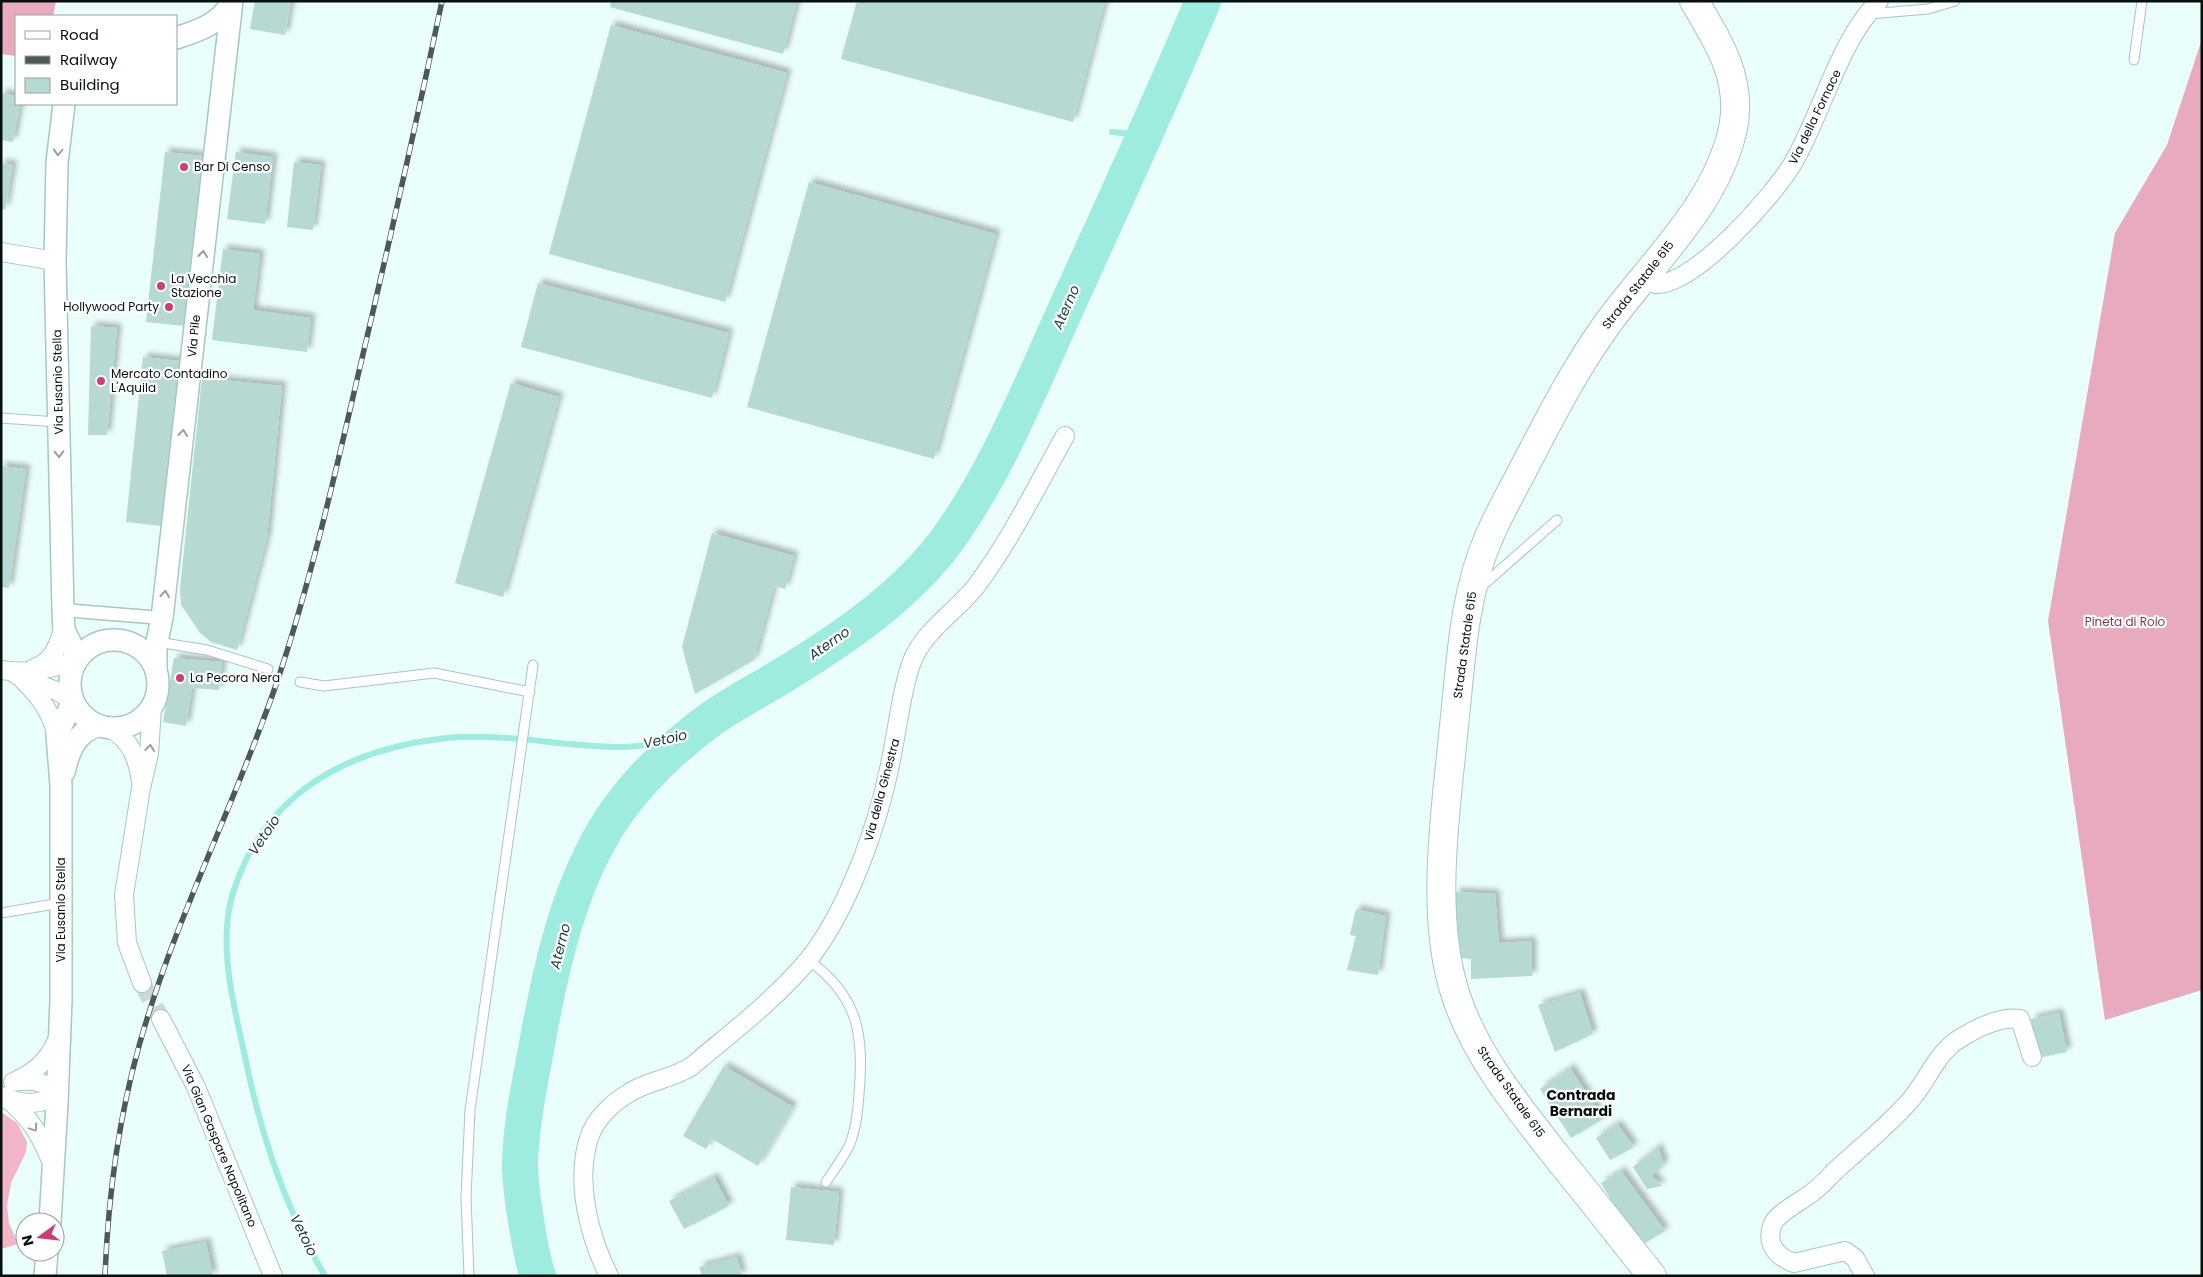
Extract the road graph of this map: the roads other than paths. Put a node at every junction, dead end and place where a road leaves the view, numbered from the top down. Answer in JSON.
{"nodes":[{"id":1,"x":1694,"y":1,"type":"edge"},
{"id":2,"x":1879,"y":1,"type":"edge"},
{"id":3,"x":1955,"y":1,"type":"edge"},
{"id":4,"x":2142,"y":1,"type":"edge"},
{"id":5,"x":231,"y":2,"type":"edge"},
{"id":6,"x":1865,"y":12,"type":"edge"},
{"id":7,"x":178,"y":37,"type":"edge"},
{"id":8,"x":2134,"y":60,"type":"dead end"},
{"id":9,"x":223,"y":72,"type":"junction"},
{"id":10,"x":64,"y":105,"type":"edge"},
{"id":11,"x":1,"y":252,"type":"edge"},
{"id":12,"x":55,"y":261,"type":"junction"},
{"id":13,"x":1643,"y":277,"type":"junction"},
{"id":14,"x":1,"y":418,"type":"edge"},
{"id":15,"x":59,"y":422,"type":"junction"},
{"id":16,"x":1065,"y":436,"type":"dead end"},
{"id":17,"x":1557,"y":520,"type":"dead end"},
{"id":18,"x":1470,"y":598,"type":"junction"},
{"id":19,"x":63,"y":617,"type":"junction"},
{"id":20,"x":162,"y":618,"type":"junction"},
{"id":21,"x":156,"y":642,"type":"junction"},
{"id":22,"x":78,"y":659,"type":"junction"},
{"id":23,"x":533,"y":664,"type":"dead end"},
{"id":24,"x":268,"y":669,"type":"dead end"},
{"id":25,"x":1,"y":670,"type":"edge"},
{"id":26,"x":156,"y":671,"type":"junction"},
{"id":27,"x":20,"y":674,"type":"junction"},
{"id":28,"x":300,"y":682,"type":"dead end"},
{"id":29,"x":530,"y":692,"type":"junction"},
{"id":30,"x":73,"y":701,"type":"junction"},
{"id":31,"x":152,"y":707,"type":"junction"},
{"id":32,"x":104,"y":727,"type":"junction"},
{"id":33,"x":58,"y":738,"type":"junction"},
{"id":34,"x":61,"y":785,"type":"junction"},
{"id":35,"x":142,"y":788,"type":"junction"},
{"id":36,"x":61,"y":903,"type":"junction"},
{"id":37,"x":1,"y":913,"type":"edge"},
{"id":38,"x":808,"y":960,"type":"junction"},
{"id":39,"x":142,"y":984,"type":"tunnel mouth"},
{"id":40,"x":161,"y":1018,"type":"tunnel mouth"},
{"id":41,"x":59,"y":1035,"type":"junction"},
{"id":42,"x":2032,"y":1057,"type":"dead end"},
{"id":43,"x":7,"y":1084,"type":"edge"},
{"id":44,"x":57,"y":1095,"type":"junction"},
{"id":45,"x":2,"y":1096,"type":"edge"},
{"id":46,"x":54,"y":1169,"type":"junction"},
{"id":47,"x":826,"y":1182,"type":"dead end"},
{"id":48,"x":51,"y":1212,"type":"edge"},
{"id":49,"x":46,"y":1262,"type":"edge"},
{"id":50,"x":45,"y":1276,"type":"edge"},
{"id":51,"x":273,"y":1276,"type":"edge"},
{"id":52,"x":469,"y":1276,"type":"edge"},
{"id":53,"x":609,"y":1276,"type":"edge"},
{"id":54,"x":1652,"y":1276,"type":"edge"},
{"id":55,"x":1865,"y":1276,"type":"edge"}],
"edges":[{"from":1,"to":13,"type":"main road","name":"Strada Statale 615"},
{"from":2,"to":6,"type":"street","name":"Via della Fornace"},
{"from":3,"to":6,"type":"lane"},
{"from":4,"to":8,"type":"lane"},
{"from":5,"to":7,"type":"street"},
{"from":5,"to":9,"type":"street","name":"Via Pile"},
{"from":6,"to":13,"type":"street","name":"Via della Fornace"},
{"from":7,"to":9,"type":"street"},
{"from":20,"to":9,"type":"street","name":"Via Pile","one_way":true},
{"from":10,"to":12,"type":"street","name":"Via Eusanio Stella","one_way":true},
{"from":11,"to":12,"type":"street"},
{"from":12,"to":15,"type":"street","name":"Via Eusanio Stella"},
{"from":13,"to":18,"type":"main road","name":"Strada Statale 615"},
{"from":14,"to":15,"type":"lane"},
{"from":15,"to":19,"type":"street","name":"Via Eusanio Stella","one_way":true},
{"from":16,"to":38,"type":"street","name":"Via della Ginestra"},
{"from":17,"to":18,"type":"lane"},
{"from":18,"to":54,"type":"main road","name":"Strada Statale 615"},
{"from":19,"to":20,"type":"street"},
{"from":19,"to":22,"type":"street","name":"Via Eusanio Stella"},
{"from":19,"to":27,"type":"street"},
{"from":20,"to":21,"type":"street","name":"Via Pile"},
{"from":21,"to":24,"type":"lane"},
{"from":21,"to":26,"type":"street","name":"Via Pile"},
{"from":22,"to":26,"type":"street"},
{"from":22,"to":27,"type":"street"},
{"from":22,"to":30,"type":"street"},
{"from":23,"to":29,"type":"lane"},
{"from":25,"to":27,"type":"street"},
{"from":26,"to":31,"type":"street"},
{"from":27,"to":30,"type":"street"},
{"from":27,"to":33,"type":"street"},
{"from":28,"to":29,"type":"lane"},
{"from":29,"to":52,"type":"lane"},
{"from":30,"to":32,"type":"street"},
{"from":30,"to":33,"type":"street","name":"Via Eusanio Stella"},
{"from":31,"to":32,"type":"street"},
{"from":35,"to":31,"type":"street","one_way":true},
{"from":32,"to":34,"type":"street","name":"Via Eusanio Stella"},
{"from":32,"to":35,"type":"street"},
{"from":33,"to":34,"type":"street","name":"Via Eusanio Stella"},
{"from":34,"to":36,"type":"street","name":"Via Eusanio Stella"},
{"from":35,"to":39,"type":"street"},
{"from":36,"to":37,"type":"lane"},
{"from":36,"to":41,"type":"street","name":"Via Eusanio Stella"},
{"from":38,"to":47,"type":"lane"},
{"from":38,"to":53,"type":"street","name":"Via della Ginestra"},
{"from":40,"to":51,"type":"street","name":"Via Gian Gaspare Napolitano"},
{"from":41,"to":43,"type":"street","name":"Via Eusanio Stella"},
{"from":41,"to":44,"type":"street","name":"Via Eusanio Stella"},
{"from":42,"to":55,"type":"street"},
{"from":43,"to":44,"type":"street","name":"Via Eusanio Stella"},
{"from":44,"to":45,"type":"street"},
{"from":44,"to":46,"type":"street"},
{"from":45,"to":46,"type":"street","one_way":true},
{"from":46,"to":48,"type":"street"},
{"from":49,"to":50,"type":"street"}]}
